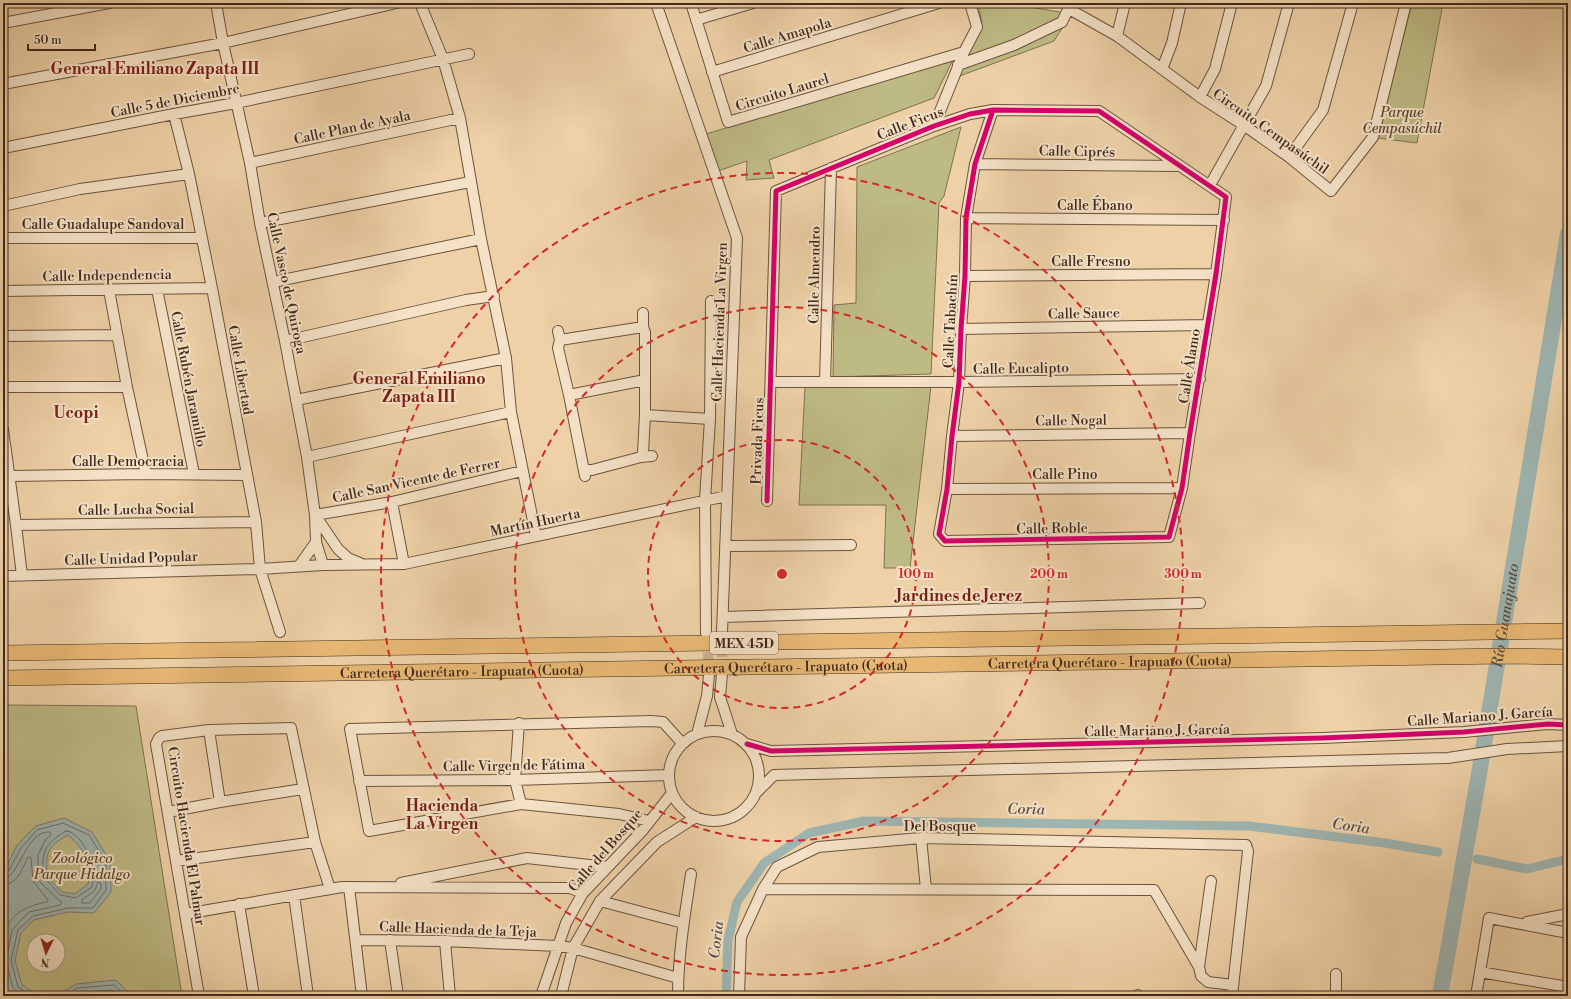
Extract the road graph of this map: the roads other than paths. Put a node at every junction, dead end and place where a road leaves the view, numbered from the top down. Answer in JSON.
{"nodes":[{"id":1,"x":109,"y":3,"type":"edge"},
{"id":2,"x":216,"y":3,"type":"edge"},
{"id":3,"x":397,"y":3,"type":"edge"},
{"id":4,"x":420,"y":3,"type":"edge"},
{"id":5,"x":656,"y":3,"type":"edge"},
{"id":6,"x":691,"y":3,"type":"edge"},
{"id":7,"x":753,"y":3,"type":"edge"},
{"id":8,"x":939,"y":3,"type":"edge"},
{"id":9,"x":970,"y":3,"type":"edge"},
{"id":10,"x":1125,"y":3,"type":"edge"},
{"id":11,"x":1181,"y":3,"type":"edge"},
{"id":12,"x":1232,"y":3,"type":"edge"},
{"id":13,"x":1289,"y":3,"type":"edge"},
{"id":14,"x":1353,"y":3,"type":"edge"},
{"id":15,"x":1406,"y":3,"type":"edge"},
{"id":16,"x":1070,"y":6,"type":"edge"},
{"id":17,"x":696,"y":20,"type":"junction"},
{"id":18,"x":3,"y":23,"type":"edge"},
{"id":19,"x":1117,"y":36,"type":"junction"},
{"id":20,"x":223,"y":43,"type":"junction"},
{"id":21,"x":964,"y":52,"type":"junction"},
{"id":22,"x":469,"y":54,"type":"dead end"},
{"id":23,"x":443,"y":59,"type":"junction"},
{"id":24,"x":958,"y":65,"type":"junction"},
{"id":25,"x":1162,"y":69,"type":"junction"},
{"id":26,"x":712,"y":72,"type":"junction"},
{"id":27,"x":3,"y":84,"type":"edge"},
{"id":28,"x":1200,"y":97,"type":"junction"},
{"id":29,"x":236,"y":103,"type":"junction"},
{"id":30,"x":993,"y":110,"type":"junction"},
{"id":31,"x":174,"y":114,"type":"junction"},
{"id":32,"x":460,"y":118,"type":"junction"},
{"id":33,"x":934,"y":126,"type":"junction"},
{"id":34,"x":1245,"y":126,"type":"junction"},
{"id":35,"x":3,"y":148,"type":"edge"},
{"id":36,"x":1289,"y":157,"type":"junction"},
{"id":37,"x":250,"y":163,"type":"junction"},
{"id":38,"x":975,"y":164,"type":"junction"},
{"id":39,"x":1179,"y":166,"type":"junction"},
{"id":40,"x":831,"y":168,"type":"junction"},
{"id":41,"x":189,"y":174,"type":"junction"},
{"id":42,"x":470,"y":182,"type":"junction"},
{"id":43,"x":1210,"y":185,"type":"junction"},
{"id":44,"x":1226,"y":197,"type":"joint"},
{"id":45,"x":3,"y":206,"type":"edge"},
{"id":46,"x":966,"y":218,"type":"junction"},
{"id":47,"x":1224,"y":220,"type":"junction"},
{"id":48,"x":260,"y":223,"type":"junction"},
{"id":49,"x":3,"y":238,"type":"edge"},
{"id":50,"x":202,"y":238,"type":"junction"},
{"id":51,"x":481,"y":239,"type":"junction"},
{"id":52,"x":1216,"y":274,"type":"junction"},
{"id":53,"x":965,"y":276,"type":"junction"},
{"id":54,"x":273,"y":282,"type":"junction"},
{"id":55,"x":212,"y":288,"type":"junction"},
{"id":56,"x":157,"y":289,"type":"junction"},
{"id":57,"x":109,"y":290,"type":"junction"},
{"id":58,"x":3,"y":291,"type":"edge"},
{"id":59,"x":494,"y":296,"type":"junction"},
{"id":60,"x":711,"y":301,"type":"dead end"},
{"id":61,"x":643,"y":313,"type":"dead end"},
{"id":62,"x":1207,"y":325,"type":"junction"},
{"id":63,"x":643,"y":327,"type":"junction"},
{"id":64,"x":961,"y":329,"type":"junction"},
{"id":65,"x":117,"y":335,"type":"junction"},
{"id":66,"x":3,"y":336,"type":"edge"},
{"id":67,"x":285,"y":341,"type":"junction"},
{"id":68,"x":506,"y":358,"type":"junction"},
{"id":69,"x":1200,"y":379,"type":"junction"},
{"id":70,"x":645,"y":380,"type":"junction"},
{"id":71,"x":771,"y":382,"type":"junction"},
{"id":72,"x":825,"y":382,"type":"junction"},
{"id":73,"x":959,"y":382,"type":"junction"},
{"id":74,"x":3,"y":387,"type":"edge"},
{"id":75,"x":127,"y":387,"type":"junction"},
{"id":76,"x":569,"y":395,"type":"junction"},
{"id":77,"x":296,"y":400,"type":"junction"},
{"id":78,"x":511,"y":412,"type":"junction"},
{"id":79,"x":645,"y":412,"type":"junction"},
{"id":80,"x":710,"y":415,"type":"junction"},
{"id":81,"x":3,"y":429,"type":"edge"},
{"id":82,"x":1190,"y":433,"type":"junction"},
{"id":83,"x":952,"y":436,"type":"junction"},
{"id":84,"x":307,"y":457,"type":"junction"},
{"id":85,"x":522,"y":471,"type":"junction"},
{"id":86,"x":146,"y":474,"type":"junction"},
{"id":87,"x":194,"y":474,"type":"junction"},
{"id":88,"x":246,"y":475,"type":"junction"},
{"id":89,"x":10,"y":476,"type":"junction"},
{"id":90,"x":1182,"y":488,"type":"junction"},
{"id":91,"x":947,"y":489,"type":"junction"},
{"id":92,"x":727,"y":496,"type":"junction"},
{"id":93,"x":705,"y":500,"type":"junction"},
{"id":94,"x":767,"y":501,"type":"dead end"},
{"id":95,"x":392,"y":502,"type":"junction"},
{"id":96,"x":315,"y":515,"type":"junction"},
{"id":97,"x":256,"y":522,"type":"junction"},
{"id":98,"x":16,"y":525,"type":"junction"},
{"id":99,"x":939,"y":534,"type":"joint"},
{"id":100,"x":536,"y":536,"type":"junction"},
{"id":101,"x":1169,"y":537,"type":"joint"},
{"id":102,"x":316,"y":542,"type":"junction"},
{"id":103,"x":852,"y":545,"type":"dead end"},
{"id":104,"x":725,"y":546,"type":"junction"},
{"id":105,"x":348,"y":558,"type":"joint"},
{"id":106,"x":323,"y":564,"type":"junction"},
{"id":107,"x":404,"y":564,"type":"junction"},
{"id":108,"x":365,"y":565,"type":"junction"},
{"id":109,"x":299,"y":566,"type":"junction"},
{"id":110,"x":260,"y":569,"type":"junction"},
{"id":111,"x":3,"y":576,"type":"edge"},
{"id":112,"x":22,"y":576,"type":"junction"},
{"id":113,"x":1200,"y":603,"type":"dead end"},
{"id":114,"x":723,"y":617,"type":"junction"},
{"id":115,"x":1568,"y":631,"type":"edge"},
{"id":116,"x":280,"y":632,"type":"dead end"},
{"id":117,"x":722,"y":632,"type":"tunnel mouth"},
{"id":118,"x":706,"y":633,"type":"tunnel mouth"},
{"id":119,"x":3,"y":653,"type":"edge"},
{"id":120,"x":1568,"y":657,"type":"edge"},
{"id":121,"x":722,"y":674,"type":"tunnel mouth"},
{"id":122,"x":709,"y":675,"type":"tunnel mouth"},
{"id":123,"x":3,"y":678,"type":"edge"},
{"id":124,"x":519,"y":723,"type":"junction"},
{"id":125,"x":1568,"y":725,"type":"edge"},
{"id":126,"x":209,"y":730,"type":"junction"},
{"id":127,"x":697,"y":734,"type":"junction"},
{"id":128,"x":732,"y":734,"type":"junction"},
{"id":129,"x":682,"y":743,"type":"junction"},
{"id":130,"x":747,"y":744,"type":"junction"},
{"id":131,"x":1568,"y":746,"type":"edge"},
{"id":132,"x":669,"y":775,"type":"junction"},
{"id":133,"x":515,"y":780,"type":"junction"},
{"id":134,"x":359,"y":781,"type":"junction"},
{"id":135,"x":304,"y":788,"type":"junction"},
{"id":136,"x":672,"y":793,"type":"junction"},
{"id":137,"x":756,"y":793,"type":"junction"},
{"id":138,"x":220,"y":802,"type":"junction"},
{"id":139,"x":522,"y":804,"type":"junction"},
{"id":140,"x":168,"y":812,"type":"junction"},
{"id":141,"x":696,"y":817,"type":"junction"},
{"id":142,"x":648,"y":821,"type":"junction"},
{"id":143,"x":921,"y":838,"type":"junction"},
{"id":144,"x":315,"y":842,"type":"junction"},
{"id":145,"x":176,"y":861,"type":"junction"},
{"id":146,"x":607,"y":868,"type":"junction"},
{"id":147,"x":691,"y":874,"type":"dead end"},
{"id":148,"x":1211,"y":881,"type":"dead end"},
{"id":149,"x":349,"y":887,"type":"junction"},
{"id":150,"x":380,"y":887,"type":"junction"},
{"id":151,"x":330,"y":889,"type":"junction"},
{"id":152,"x":763,"y":889,"type":"junction"},
{"id":153,"x":926,"y":889,"type":"junction"},
{"id":154,"x":583,"y":893,"type":"junction"},
{"id":155,"x":294,"y":895,"type":"junction"},
{"id":156,"x":600,"y":900,"type":"junction"},
{"id":157,"x":239,"y":904,"type":"junction"},
{"id":158,"x":1568,"y":913,"type":"edge"},
{"id":159,"x":185,"y":914,"type":"junction"},
{"id":160,"x":683,"y":923,"type":"junction"},
{"id":161,"x":1516,"y":923,"type":"junction"},
{"id":162,"x":1568,"y":933,"type":"edge"},
{"id":163,"x":357,"y":940,"type":"junction"},
{"id":164,"x":390,"y":940,"type":"junction"},
{"id":165,"x":445,"y":941,"type":"junction"},
{"id":166,"x":558,"y":946,"type":"junction"},
{"id":167,"x":573,"y":948,"type":"junction"},
{"id":168,"x":1199,"y":967,"type":"junction"},
{"id":169,"x":1480,"y":972,"type":"junction"},
{"id":170,"x":1336,"y":974,"type":"dead end"},
{"id":171,"x":678,"y":978,"type":"junction"},
{"id":172,"x":1233,"y":986,"type":"junction"},
{"id":173,"x":1568,"y":987,"type":"edge"},
{"id":174,"x":199,"y":996,"type":"edge"},
{"id":175,"x":254,"y":996,"type":"edge"},
{"id":176,"x":308,"y":996,"type":"edge"},
{"id":177,"x":362,"y":996,"type":"edge"},
{"id":178,"x":398,"y":996,"type":"edge"},
{"id":179,"x":450,"y":996,"type":"edge"},
{"id":180,"x":541,"y":996,"type":"edge"},
{"id":181,"x":561,"y":996,"type":"edge"},
{"id":182,"x":678,"y":996,"type":"edge"},
{"id":183,"x":739,"y":996,"type":"edge"},
{"id":184,"x":1232,"y":996,"type":"edge"},
{"id":185,"x":1336,"y":996,"type":"edge"},
{"id":186,"x":1476,"y":996,"type":"edge"}],
"edges":[{"from":1,"to":18,"type":"street"},
{"from":2,"to":20,"type":"street","name":"Calle Vasco de Quiroga"},
{"from":3,"to":20,"type":"street"},
{"from":4,"to":23,"type":"street"},
{"from":5,"to":92,"type":"street","name":"Calle Hacienda La Virgen"},
{"from":6,"to":17,"type":"street","name":"Circuito Laurel"},
{"from":7,"to":17,"type":"street"},
{"from":8,"to":26,"type":"street","name":"Calle Amapola"},
{"from":9,"to":21,"type":"street"},
{"from":10,"to":19,"type":"street"},
{"from":11,"to":25,"type":"street"},
{"from":12,"to":28,"type":"street"},
{"from":13,"to":34,"type":"street"},
{"from":14,"to":36,"type":"street"},
{"from":15,"to":36,"type":"street","name":"Circuito Cempasúchil"},
{"from":16,"to":19,"type":"street","name":"Circuito Cempasúchil"},
{"from":16,"to":24,"type":"street"},
{"from":17,"to":26,"type":"street","name":"Circuito Laurel"},
{"from":19,"to":25,"type":"street","name":"Circuito Cempasúchil"},
{"from":20,"to":27,"type":"street"},
{"from":20,"to":29,"type":"street","name":"Calle Vasco de Quiroga"},
{"from":21,"to":24,"type":"street"},
{"from":21,"to":26,"type":"street","name":"Circuito Laurel"},
{"from":22,"to":23,"type":"street","name":"Calle 5 de Diciembre"},
{"from":23,"to":29,"type":"street","name":"Calle 5 de Diciembre"},
{"from":23,"to":32,"type":"street"},
{"from":24,"to":33,"type":"street"},
{"from":25,"to":28,"type":"street","name":"Circuito Cempasúchil"},
{"from":28,"to":34,"type":"street","name":"Circuito Cempasúchil"},
{"from":29,"to":31,"type":"street","name":"Calle 5 de Diciembre"},
{"from":29,"to":37,"type":"street","name":"Calle Vasco de Quiroga"},
{"from":30,"to":33,"type":"street","name":"Calle Ficus"},
{"from":30,"to":38,"type":"street","name":"Calle Tabachín"},
{"from":30,"to":39,"type":"street","name":"Calle Ficus"},
{"from":31,"to":35,"type":"street","name":"Calle 5 de Diciembre"},
{"from":31,"to":41,"type":"street","name":"Calle Libertad"},
{"from":32,"to":37,"type":"street","name":"Calle Plan de Ayala"},
{"from":32,"to":42,"type":"street"},
{"from":33,"to":40,"type":"street","name":"Calle Ficus"},
{"from":34,"to":36,"type":"street","name":"Circuito Cempasúchil"},
{"from":34,"to":43,"type":"street"},
{"from":37,"to":48,"type":"street","name":"Calle Vasco de Quiroga"},
{"from":38,"to":39,"type":"street","name":"Calle Ciprés"},
{"from":38,"to":46,"type":"street","name":"Calle Tabachín"},
{"from":39,"to":43,"type":"street","name":"Calle Ficus"},
{"from":40,"to":71,"type":"street","name":"Calle Ficus"},
{"from":40,"to":72,"type":"street","name":"Calle Almendro"},
{"from":41,"to":45,"type":"street"},
{"from":41,"to":50,"type":"street","name":"Calle Libertad"},
{"from":42,"to":48,"type":"street"},
{"from":42,"to":51,"type":"street"},
{"from":43,"to":44,"type":"street","name":"Calle Ficus"},
{"from":44,"to":47,"type":"street","name":"Calle Álamo"},
{"from":46,"to":47,"type":"street","name":"Calle Ébano"},
{"from":46,"to":53,"type":"street","name":"Calle Tabachín"},
{"from":47,"to":52,"type":"street","name":"Calle Álamo"},
{"from":48,"to":54,"type":"street","name":"Calle Vasco de Quiroga"},
{"from":49,"to":50,"type":"street","name":"Calle Guadalupe Sandoval"},
{"from":50,"to":55,"type":"street","name":"Calle Libertad"},
{"from":51,"to":54,"type":"street"},
{"from":51,"to":59,"type":"street"},
{"from":52,"to":53,"type":"street","name":"Calle Fresno"},
{"from":52,"to":62,"type":"street","name":"Calle Álamo"},
{"from":53,"to":64,"type":"street","name":"Calle Tabachín"},
{"from":54,"to":67,"type":"street","name":"Calle Vasco de Quiroga"},
{"from":55,"to":56,"type":"street","name":"Calle Independencia"},
{"from":55,"to":88,"type":"street","name":"Calle Libertad"},
{"from":56,"to":57,"type":"street","name":"Calle Independencia"},
{"from":56,"to":87,"type":"street","name":"Calle Rubén Jaramillo"},
{"from":57,"to":58,"type":"street","name":"Calle Independencia"},
{"from":57,"to":65,"type":"street"},
{"from":59,"to":67,"type":"street"},
{"from":59,"to":68,"type":"street"},
{"from":60,"to":80,"type":"street"},
{"from":61,"to":63,"type":"street"},
{"from":62,"to":64,"type":"street","name":"Calle Sauce"},
{"from":62,"to":69,"type":"street","name":"Calle Álamo"},
{"from":63,"to":70,"type":"street"},
{"from":63,"to":76,"type":"street"},
{"from":64,"to":73,"type":"street","name":"Calle Tabachín"},
{"from":65,"to":66,"type":"street"},
{"from":65,"to":75,"type":"street"},
{"from":67,"to":77,"type":"street","name":"Calle Vasco de Quiroga"},
{"from":68,"to":77,"type":"street"},
{"from":68,"to":78,"type":"street"},
{"from":69,"to":73,"type":"street","name":"Calle Eucalipto"},
{"from":69,"to":82,"type":"street","name":"Calle Álamo"},
{"from":70,"to":76,"type":"street"},
{"from":70,"to":79,"type":"street"},
{"from":71,"to":72,"type":"street","name":"Calle Eucalipto"},
{"from":71,"to":94,"type":"street","name":"Privada Ficus"},
{"from":72,"to":73,"type":"street","name":"Calle Eucalipto"},
{"from":73,"to":83,"type":"street","name":"Calle Tabachín"},
{"from":74,"to":75,"type":"street"},
{"from":75,"to":86,"type":"street"},
{"from":76,"to":79,"type":"street"},
{"from":77,"to":84,"type":"street","name":"Calle Vasco de Quiroga"},
{"from":78,"to":84,"type":"street"},
{"from":78,"to":85,"type":"street"},
{"from":79,"to":80,"type":"street"},
{"from":80,"to":93,"type":"street"},
{"from":81,"to":89,"type":"street"},
{"from":82,"to":83,"type":"street","name":"Calle Nogal"},
{"from":82,"to":90,"type":"street","name":"Calle Álamo"},
{"from":83,"to":91,"type":"street","name":"Calle Tabachín"},
{"from":84,"to":96,"type":"street","name":"Calle Vasco de Quiroga"},
{"from":85,"to":95,"type":"street","name":"Calle San Vicente de Ferrer"},
{"from":85,"to":100,"type":"street"},
{"from":86,"to":87,"type":"street","name":"Calle Democracia"},
{"from":86,"to":89,"type":"street","name":"Calle Democracia"},
{"from":87,"to":88,"type":"street","name":"Calle Democracia"},
{"from":88,"to":97,"type":"street","name":"Calle Libertad"},
{"from":89,"to":98,"type":"street"},
{"from":90,"to":91,"type":"street","name":"Calle Pino"},
{"from":90,"to":101,"type":"street","name":"Calle Álamo"},
{"from":91,"to":99,"type":"street","name":"Calle Tabachín"},
{"from":92,"to":93,"type":"street","name":"Martín Huerta"},
{"from":92,"to":104,"type":"street","name":"Calle Hacienda La Virgen"},
{"from":93,"to":100,"type":"street","name":"Martín Huerta"},
{"from":93,"to":118,"type":"street"},
{"from":95,"to":96,"type":"street","name":"Calle San Vicente de Ferrer"},
{"from":95,"to":107,"type":"street"},
{"from":96,"to":102,"type":"street"},
{"from":96,"to":105,"type":"street","name":"Calle Vasco de Quiroga"},
{"from":97,"to":98,"type":"street","name":"Calle Lucha Social"},
{"from":97,"to":110,"type":"street","name":"Calle Libertad"},
{"from":98,"to":112,"type":"street"},
{"from":99,"to":101,"type":"street","name":"Calle Roble"},
{"from":100,"to":107,"type":"street","name":"Martín Huerta"},
{"from":102,"to":106,"type":"street"},
{"from":102,"to":109,"type":"street"},
{"from":103,"to":104,"type":"street"},
{"from":104,"to":114,"type":"street","name":"Calle Hacienda La Virgen"},
{"from":105,"to":108,"type":"street","name":"Martín Huerta"},
{"from":106,"to":108,"type":"street","name":"Calle Unidad Popular"},
{"from":106,"to":109,"type":"street","name":"Calle Unidad Popular"},
{"from":107,"to":108,"type":"street","name":"Martín Huerta"},
{"from":109,"to":110,"type":"street","name":"Calle Unidad Popular"},
{"from":110,"to":112,"type":"street","name":"Calle Unidad Popular"},
{"from":110,"to":116,"type":"street","name":"Calle Libertad"},
{"from":111,"to":112,"type":"street","name":"Calle Unidad Popular"},
{"from":113,"to":114,"type":"street"},
{"from":114,"to":117,"type":"street","name":"Calle Hacienda La Virgen"},
{"from":115,"to":119,"type":"highway","name":"Carretera Querétaro - Irapuato (Cuota)","number":"MEX 45D"},
{"from":120,"to":123,"type":"highway","name":"Carretera Querétaro - Irapuato (Cuota)","number":"MEX 45D"},
{"from":121,"to":128,"type":"street"},
{"from":122,"to":127,"type":"street"},
{"from":124,"to":129,"type":"street"},
{"from":124,"to":133,"type":"street"},
{"from":124,"to":134,"type":"street"},
{"from":125,"to":130,"type":"street","name":"Calle Mariano J. García"},
{"from":126,"to":135,"type":"street","name":"Circuito Hacienda El Palmar"},
{"from":126,"to":138,"type":"street"},
{"from":126,"to":140,"type":"street","name":"Circuito Hacienda El Palmar"},
{"from":127,"to":128,"type":"street"},
{"from":127,"to":129,"type":"street"},
{"from":128,"to":130,"type":"street"},
{"from":129,"to":132,"type":"street"},
{"from":130,"to":137,"type":"street"},
{"from":131,"to":137,"type":"street"},
{"from":132,"to":133,"type":"street","name":"Calle Virgen de Fátima"},
{"from":132,"to":136,"type":"street"},
{"from":133,"to":134,"type":"street","name":"Calle Virgen de Fátima"},
{"from":133,"to":139,"type":"street"},
{"from":134,"to":139,"type":"street"},
{"from":135,"to":138,"type":"street"},
{"from":135,"to":144,"type":"street","name":"Circuito Hacienda El Palmar"},
{"from":136,"to":141,"type":"street"},
{"from":136,"to":142,"type":"street","name":"Calle del Bosque"},
{"from":137,"to":141,"type":"street"},
{"from":138,"to":140,"type":"street"},
{"from":139,"to":142,"type":"street"},
{"from":140,"to":145,"type":"street","name":"Circuito Hacienda El Palmar"},
{"from":141,"to":156,"type":"street","name":"Calle del Bosque"},
{"from":142,"to":146,"type":"street","name":"Calle del Bosque"},
{"from":143,"to":152,"type":"street","name":"Del Bosque"},
{"from":143,"to":153,"type":"street"},
{"from":143,"to":172,"type":"street","name":"Del Bosque"},
{"from":144,"to":145,"type":"street"},
{"from":144,"to":151,"type":"street","name":"Circuito Hacienda El Palmar"},
{"from":145,"to":159,"type":"street","name":"Circuito Hacienda El Palmar"},
{"from":146,"to":150,"type":"street"},
{"from":146,"to":154,"type":"street","name":"Calle del Bosque"},
{"from":147,"to":160,"type":"street"},
{"from":148,"to":168,"type":"street"},
{"from":149,"to":150,"type":"street"},
{"from":149,"to":151,"type":"street"},
{"from":149,"to":163,"type":"street"},
{"from":150,"to":154,"type":"street"},
{"from":151,"to":155,"type":"street"},
{"from":152,"to":153,"type":"street"},
{"from":152,"to":183,"type":"street","name":"Del Bosque"},
{"from":153,"to":168,"type":"street"},
{"from":154,"to":166,"type":"street","name":"Calle del Bosque"},
{"from":155,"to":157,"type":"street"},
{"from":155,"to":176,"type":"street"},
{"from":156,"to":160,"type":"street"},
{"from":156,"to":167,"type":"street","name":"Calle del Bosque"},
{"from":157,"to":159,"type":"street"},
{"from":157,"to":175,"type":"street"},
{"from":158,"to":161,"type":"street"},
{"from":159,"to":174,"type":"street","name":"Circuito Hacienda El Palmar"},
{"from":160,"to":171,"type":"street"},
{"from":161,"to":162,"type":"street"},
{"from":161,"to":169,"type":"street"},
{"from":163,"to":164,"type":"street","name":"Calle Hacienda de la Teja"},
{"from":163,"to":177,"type":"street"},
{"from":164,"to":165,"type":"street","name":"Calle Hacienda de la Teja"},
{"from":164,"to":178,"type":"street"},
{"from":165,"to":166,"type":"street","name":"Calle Hacienda de la Teja"},
{"from":165,"to":179,"type":"street"},
{"from":166,"to":167,"type":"street","name":"Calle Hacienda de la Teja"},
{"from":166,"to":180,"type":"street","name":"Calle del Bosque"},
{"from":167,"to":171,"type":"street","name":"Calle Hacienda de la Teja"},
{"from":167,"to":181,"type":"street","name":"Calle del Bosque"},
{"from":168,"to":172,"type":"street"},
{"from":169,"to":173,"type":"street"},
{"from":169,"to":186,"type":"street"},
{"from":170,"to":185,"type":"street"},
{"from":171,"to":182,"type":"street"},
{"from":172,"to":184,"type":"street"}]}
